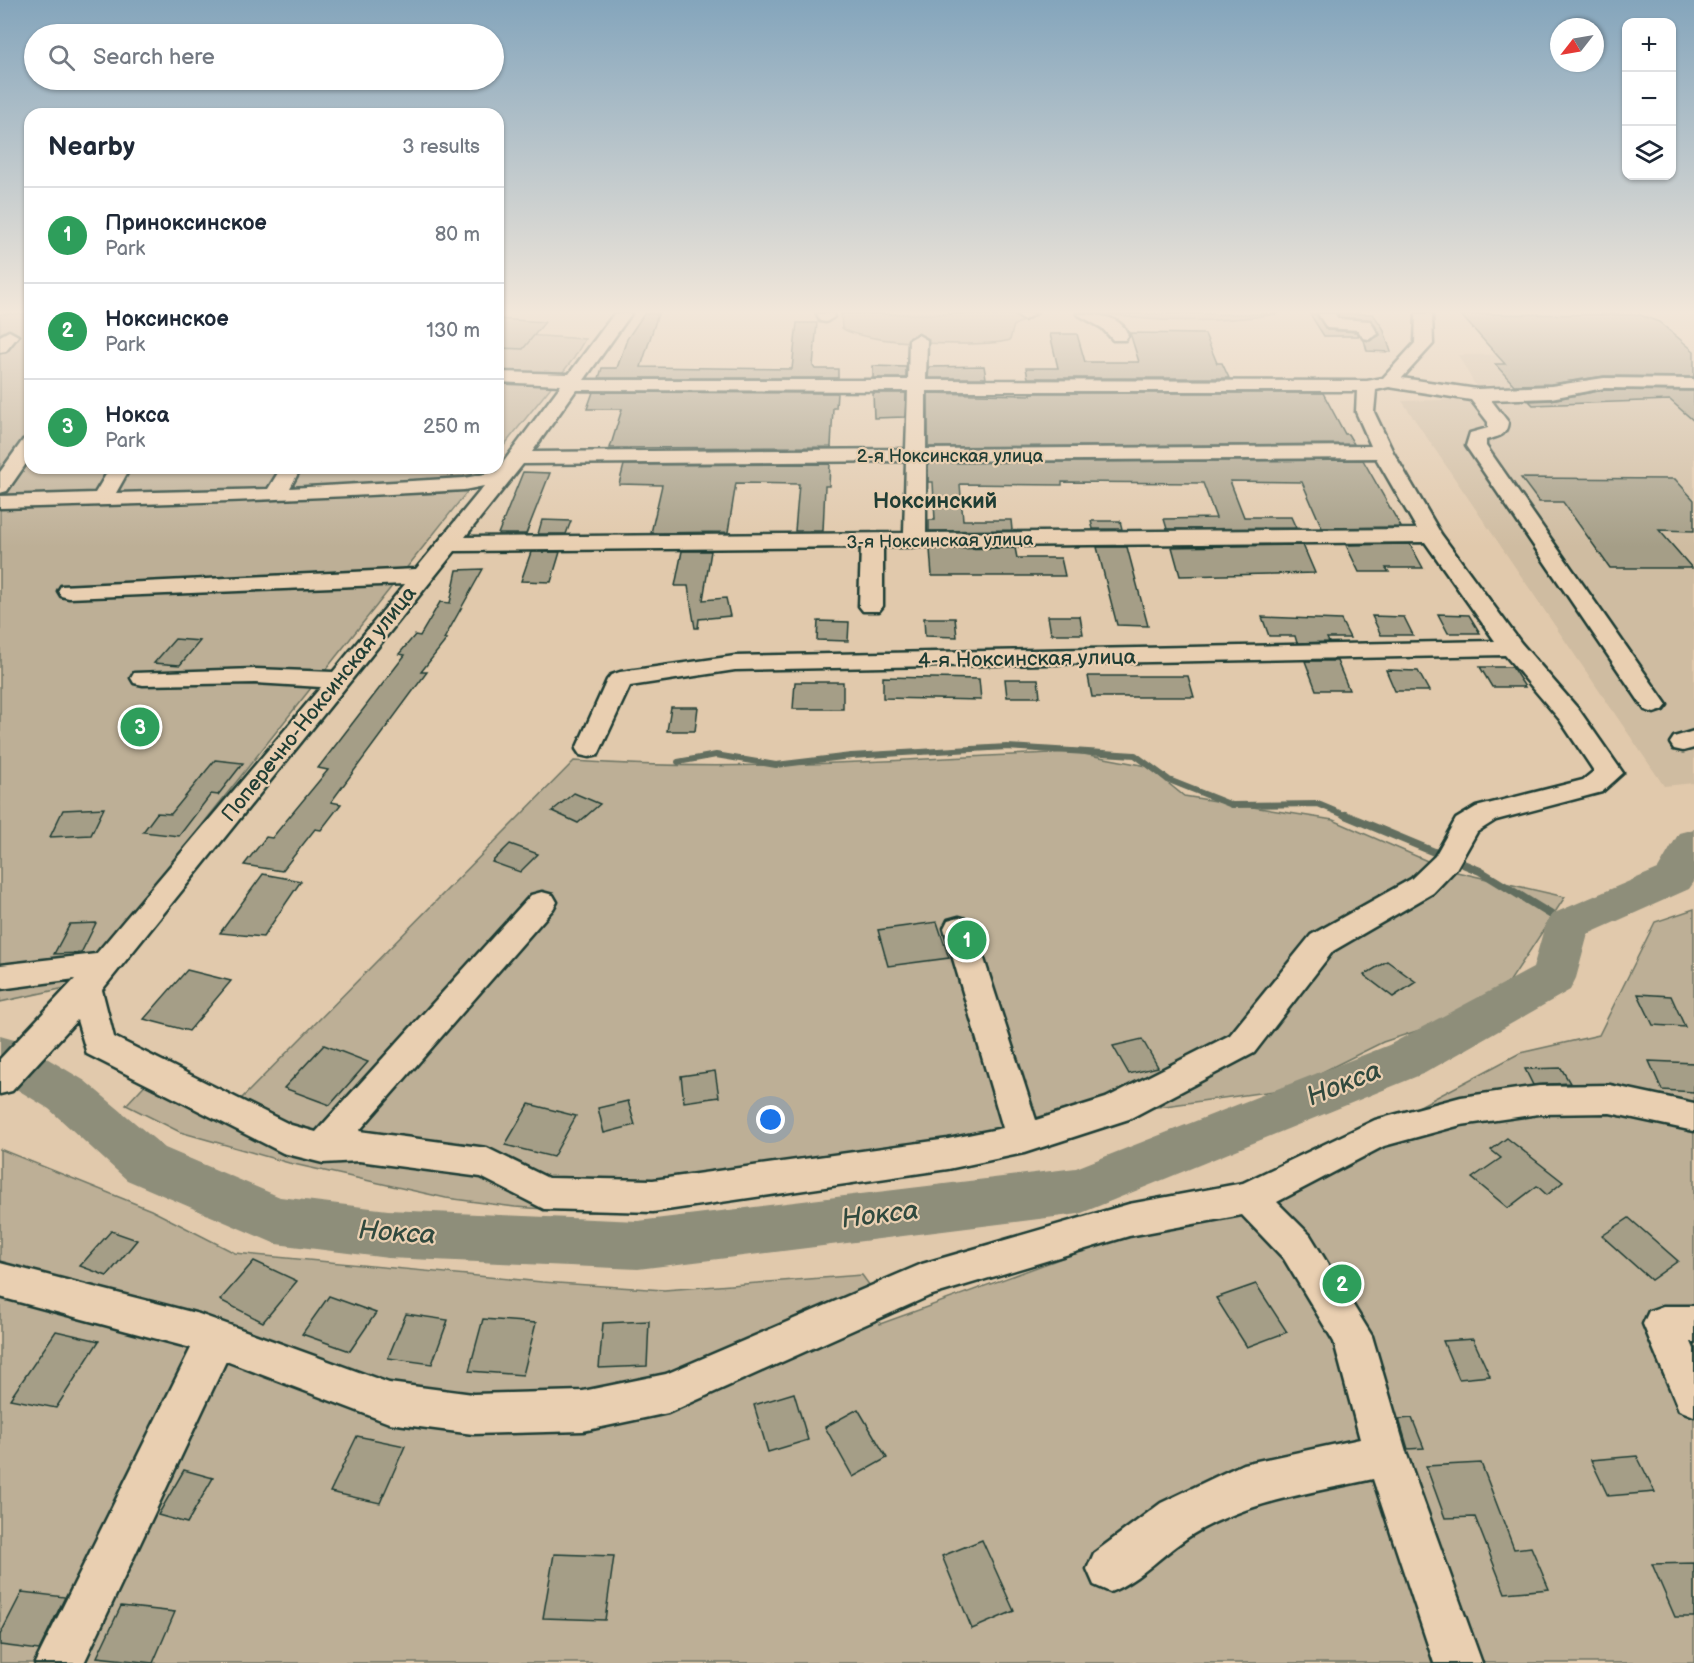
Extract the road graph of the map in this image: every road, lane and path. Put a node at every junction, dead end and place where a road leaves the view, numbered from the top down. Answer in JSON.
{"nodes":[{"id":1,"x":565,"y":392,"type":"edge"},
{"id":2,"x":918,"y":392,"type":"edge"},
{"id":3,"x":1366,"y":392,"type":"edge"},
{"id":4,"x":1454,"y":392,"type":"edge"},
{"id":5,"x":1553,"y":392,"type":"edge"},
{"id":6,"x":1477,"y":395,"type":"junction"},
{"id":7,"x":1383,"y":452,"type":"junction"},
{"id":8,"x":24,"y":453,"type":"edge"},
{"id":9,"x":915,"y":457,"type":"junction"},
{"id":10,"x":511,"y":467,"type":"junction"},
{"id":11,"x":504,"y":470,"type":"edge"},
{"id":12,"x":117,"y":474,"type":"edge"},
{"id":13,"x":288,"y":474,"type":"edge"},
{"id":14,"x":492,"y":474,"type":"edge"},
{"id":15,"x":0,"y":487,"type":"edge"},
{"id":16,"x":276,"y":495,"type":"junction"},
{"id":17,"x":101,"y":501,"type":"junction"},
{"id":18,"x":0,"y":502,"type":"edge"},
{"id":19,"x":1431,"y":535,"type":"junction"},
{"id":20,"x":872,"y":542,"type":"junction"},
{"id":21,"x":915,"y":542,"type":"junction"},
{"id":22,"x":450,"y":544,"type":"junction"},
{"id":23,"x":423,"y":576,"type":"junction"},
{"id":24,"x":69,"y":591,"type":"dead end"},
{"id":25,"x":871,"y":606,"type":"dead end"},
{"id":26,"x":1512,"y":648,"type":"junction"},
{"id":27,"x":143,"y":678,"type":"dead end"},
{"id":28,"x":340,"y":680,"type":"junction"},
{"id":29,"x":1654,"y":705,"type":"dead end"},
{"id":30,"x":589,"y":749,"type":"dead end"},
{"id":31,"x":542,"y":902,"type":"dead end"},
{"id":32,"x":959,"y":928,"type":"dead end"},
{"id":33,"x":0,"y":977,"type":"edge"},
{"id":34,"x":87,"y":986,"type":"junction"},
{"id":35,"x":0,"y":1081,"type":"edge"},
{"id":36,"x":1694,"y":1117,"type":"edge"},
{"id":37,"x":1024,"y":1138,"type":"junction"},
{"id":38,"x":323,"y":1148,"type":"junction"},
{"id":39,"x":1249,"y":1198,"type":"junction"},
{"id":40,"x":0,"y":1280,"type":"edge"},
{"id":41,"x":1694,"y":1324,"type":"edge"},
{"id":42,"x":216,"y":1339,"type":"junction"},
{"id":43,"x":1694,"y":1396,"type":"edge"},
{"id":44,"x":1386,"y":1455,"type":"junction"},
{"id":45,"x":1110,"y":1569,"type":"dead end"},
{"id":46,"x":59,"y":1663,"type":"edge"},
{"id":47,"x":1458,"y":1663,"type":"edge"}],
"edges":[{"from":1,"to":10,"type":"street","name":"Поперечно-Ноксинская улица"},
{"from":2,"to":9,"type":"street"},
{"from":3,"to":7,"type":"street"},
{"from":4,"to":6,"type":"street"},
{"from":5,"to":6,"type":"street"},
{"from":6,"to":29,"type":"street"},
{"from":7,"to":9,"type":"street","name":"2-я Ноксинская улица"},
{"from":7,"to":19,"type":"street"},
{"from":8,"to":15,"type":"street"},
{"from":9,"to":10,"type":"street","name":"2-я Ноксинская улица"},
{"from":9,"to":21,"type":"street"},
{"from":10,"to":11,"type":"street","name":"2-я Ноксинская улица"},
{"from":10,"to":22,"type":"street","name":"Поперечно-Ноксинская улица"},
{"from":12,"to":17,"type":"street"},
{"from":13,"to":16,"type":"street"},
{"from":14,"to":16,"type":"street","name":"2-я Ноксинская улица"},
{"from":16,"to":17,"type":"street","name":"2-я Ноксинская улица"},
{"from":17,"to":18,"type":"street","name":"2-я Ноксинская улица"},
{"from":19,"to":21,"type":"street","name":"3-я Ноксинская улица"},
{"from":19,"to":26,"type":"street"},
{"from":20,"to":21,"type":"street","name":"3-я Ноксинская улица"},
{"from":20,"to":22,"type":"street","name":"3-я Ноксинская улица"},
{"from":20,"to":25,"type":"street"},
{"from":22,"to":23,"type":"street","name":"Поперечно-Ноксинская улица"},
{"from":23,"to":24,"type":"street"},
{"from":23,"to":28,"type":"street","name":"Поперечно-Ноксинская улица"},
{"from":26,"to":30,"type":"street","name":"4-я Ноксинская улица"},
{"from":26,"to":37,"type":"street"},
{"from":27,"to":28,"type":"street"},
{"from":28,"to":34,"type":"street","name":"Поперечно-Ноксинская улица"},
{"from":31,"to":38,"type":"street"},
{"from":32,"to":37,"type":"street"},
{"from":33,"to":34,"type":"street"},
{"from":34,"to":35,"type":"street","name":"Поперечно-Ноксинская улица"},
{"from":34,"to":38,"type":"street"},
{"from":36,"to":39,"type":"street"},
{"from":37,"to":38,"type":"street"},
{"from":39,"to":42,"type":"street"},
{"from":39,"to":44,"type":"street"},
{"from":40,"to":42,"type":"street"},
{"from":41,"to":43,"type":"street"},
{"from":42,"to":46,"type":"street"},
{"from":44,"to":45,"type":"street"},
{"from":44,"to":47,"type":"street"}]}
